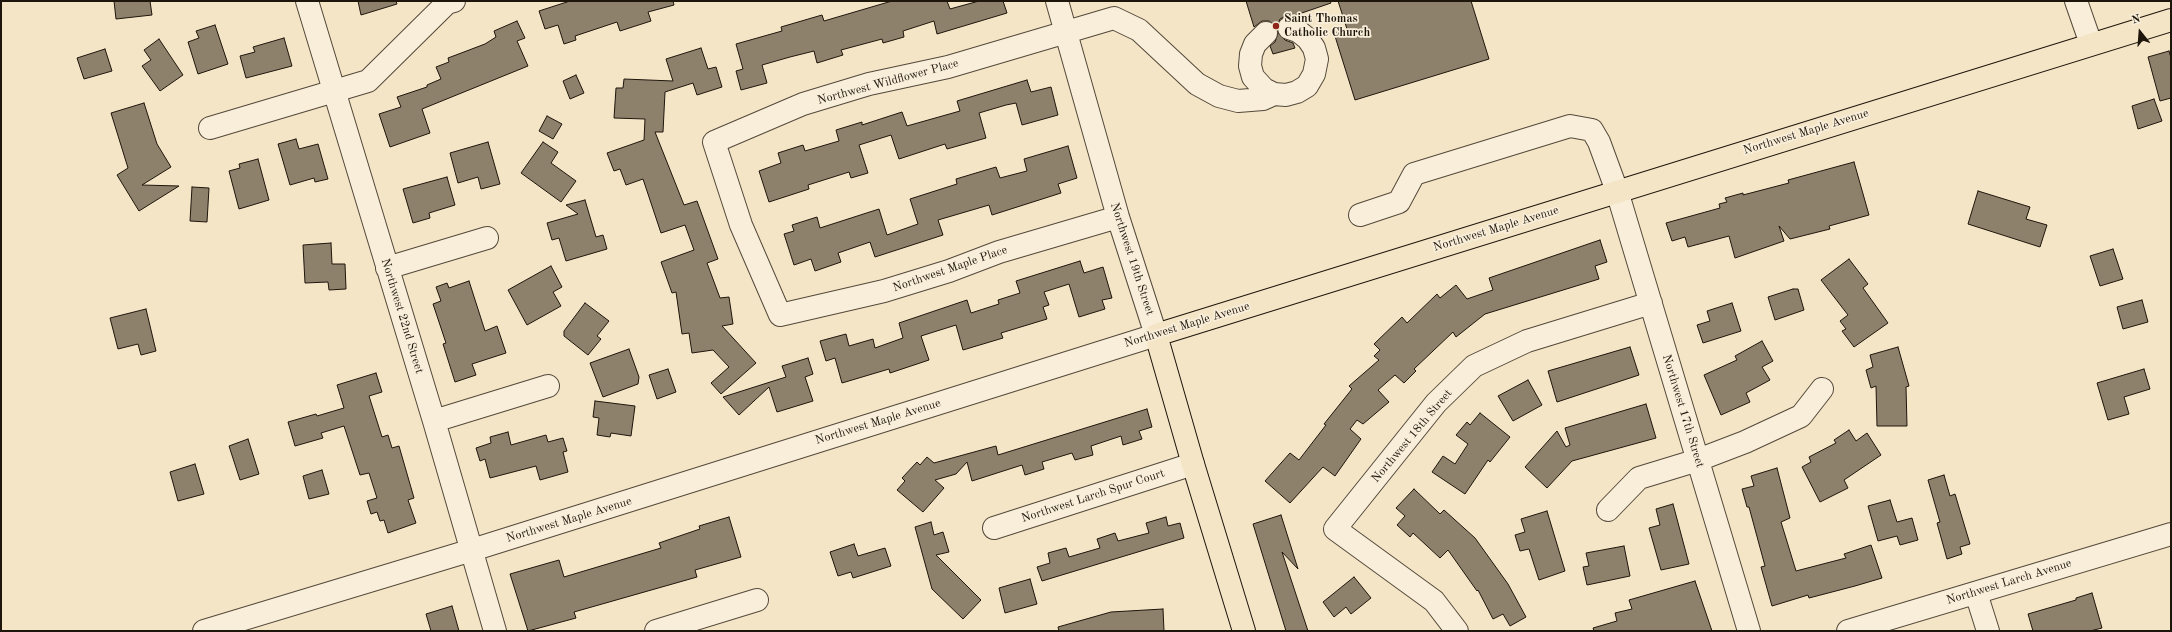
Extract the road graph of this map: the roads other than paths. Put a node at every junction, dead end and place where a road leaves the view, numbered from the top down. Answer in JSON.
{"nodes":[{"id":1,"x":307,"y":1,"type":"edge"},
{"id":2,"x":454,"y":1,"type":"edge"},
{"id":3,"x":1057,"y":1,"type":"edge"},
{"id":4,"x":2076,"y":1,"type":"edge"},
{"id":5,"x":2171,"y":20,"type":"edge"},
{"id":6,"x":1289,"y":28,"type":"dead end"},
{"id":7,"x":1066,"y":32,"type":"junction"},
{"id":8,"x":1266,"y":34,"type":"dead end"},
{"id":9,"x":2091,"y":44,"type":"junction"},
{"id":10,"x":333,"y":90,"type":"junction"},
{"id":11,"x":1274,"y":94,"type":"junction"},
{"id":12,"x":210,"y":128,"type":"dead end"},
{"id":13,"x":1617,"y":191,"type":"junction"},
{"id":14,"x":1360,"y":215,"type":"dead end"},
{"id":15,"x":1118,"y":217,"type":"junction"},
{"id":16,"x":487,"y":238,"type":"dead end"},
{"id":17,"x":387,"y":268,"type":"junction"},
{"id":18,"x":1651,"y":303,"type":"junction"},
{"id":19,"x":780,"y":315,"type":"joint"},
{"id":20,"x":1156,"y":335,"type":"junction"},
{"id":21,"x":548,"y":386,"type":"dead end"},
{"id":22,"x":1822,"y":389,"type":"dead end"},
{"id":23,"x":434,"y":421,"type":"junction"},
{"id":24,"x":1698,"y":460,"type":"junction"},
{"id":25,"x":1193,"y":464,"type":"junction"},
{"id":26,"x":1608,"y":510,"type":"dead end"},
{"id":27,"x":994,"y":528,"type":"dead end"},
{"id":28,"x":2171,"y":534,"type":"edge"},
{"id":29,"x":472,"y":550,"type":"junction"},
{"id":30,"x":1976,"y":593,"type":"junction"},
{"id":31,"x":757,"y":600,"type":"dead end"},
{"id":32,"x":204,"y":631,"type":"edge"},
{"id":33,"x":495,"y":631,"type":"edge"},
{"id":34,"x":656,"y":631,"type":"edge"},
{"id":35,"x":1244,"y":631,"type":"edge"},
{"id":36,"x":1458,"y":631,"type":"edge"},
{"id":37,"x":1749,"y":631,"type":"edge"},
{"id":38,"x":1848,"y":631,"type":"edge"},
{"id":39,"x":1988,"y":631,"type":"edge"}],
"edges":[{"from":1,"to":10,"type":"street","name":"Northwest 22nd Street"},
{"from":2,"to":10,"type":"street"},
{"from":3,"to":7,"type":"street","name":"Northwest 19th Street"},
{"from":4,"to":9,"type":"street"},
{"from":5,"to":9,"type":"main road","name":"Northwest Maple Avenue"},
{"from":6,"to":11,"type":"street","name":"Northwest Wildflower Place"},
{"from":7,"to":11,"type":"street","name":"Northwest Wildflower Place"},
{"from":7,"to":15,"type":"street","name":"Northwest 19th Street"},
{"from":7,"to":19,"type":"street","name":"Northwest Wildflower Place"},
{"from":8,"to":11,"type":"street"},
{"from":9,"to":13,"type":"main road","name":"Northwest Maple Avenue"},
{"from":10,"to":12,"type":"street"},
{"from":10,"to":17,"type":"street","name":"Northwest 22nd Street"},
{"from":13,"to":14,"type":"street","name":"Northwest 17th Street"},
{"from":13,"to":18,"type":"street","name":"Northwest 17th Street"},
{"from":13,"to":20,"type":"main road","name":"Northwest Maple Avenue"},
{"from":15,"to":19,"type":"street","name":"Northwest Maple Place"},
{"from":15,"to":20,"type":"street","name":"Northwest 19th Street"},
{"from":16,"to":17,"type":"street"},
{"from":17,"to":23,"type":"street","name":"Northwest 22nd Street"},
{"from":18,"to":24,"type":"street","name":"Northwest 17th Street"},
{"from":18,"to":36,"type":"street","name":"Northwest 18th Street"},
{"from":20,"to":25,"type":"main road","name":"Northwest 19th Street"},
{"from":20,"to":29,"type":"street","name":"Northwest Maple Avenue"},
{"from":21,"to":23,"type":"street"},
{"from":22,"to":24,"type":"street"},
{"from":23,"to":29,"type":"street","name":"Northwest 22nd Street"},
{"from":24,"to":26,"type":"street"},
{"from":24,"to":37,"type":"street","name":"Northwest 17th Street"},
{"from":25,"to":27,"type":"street","name":"Northwest Larch Spur Court"},
{"from":25,"to":35,"type":"main road","name":"Northwest 19th Street"},
{"from":28,"to":30,"type":"street","name":"Northwest Larch Avenue"},
{"from":29,"to":32,"type":"street","name":"Northwest Maple Avenue"},
{"from":29,"to":33,"type":"street","name":"Northwest 22nd Street"},
{"from":30,"to":38,"type":"street","name":"Northwest Larch Avenue"},
{"from":30,"to":39,"type":"street"},
{"from":31,"to":34,"type":"street"}]}
